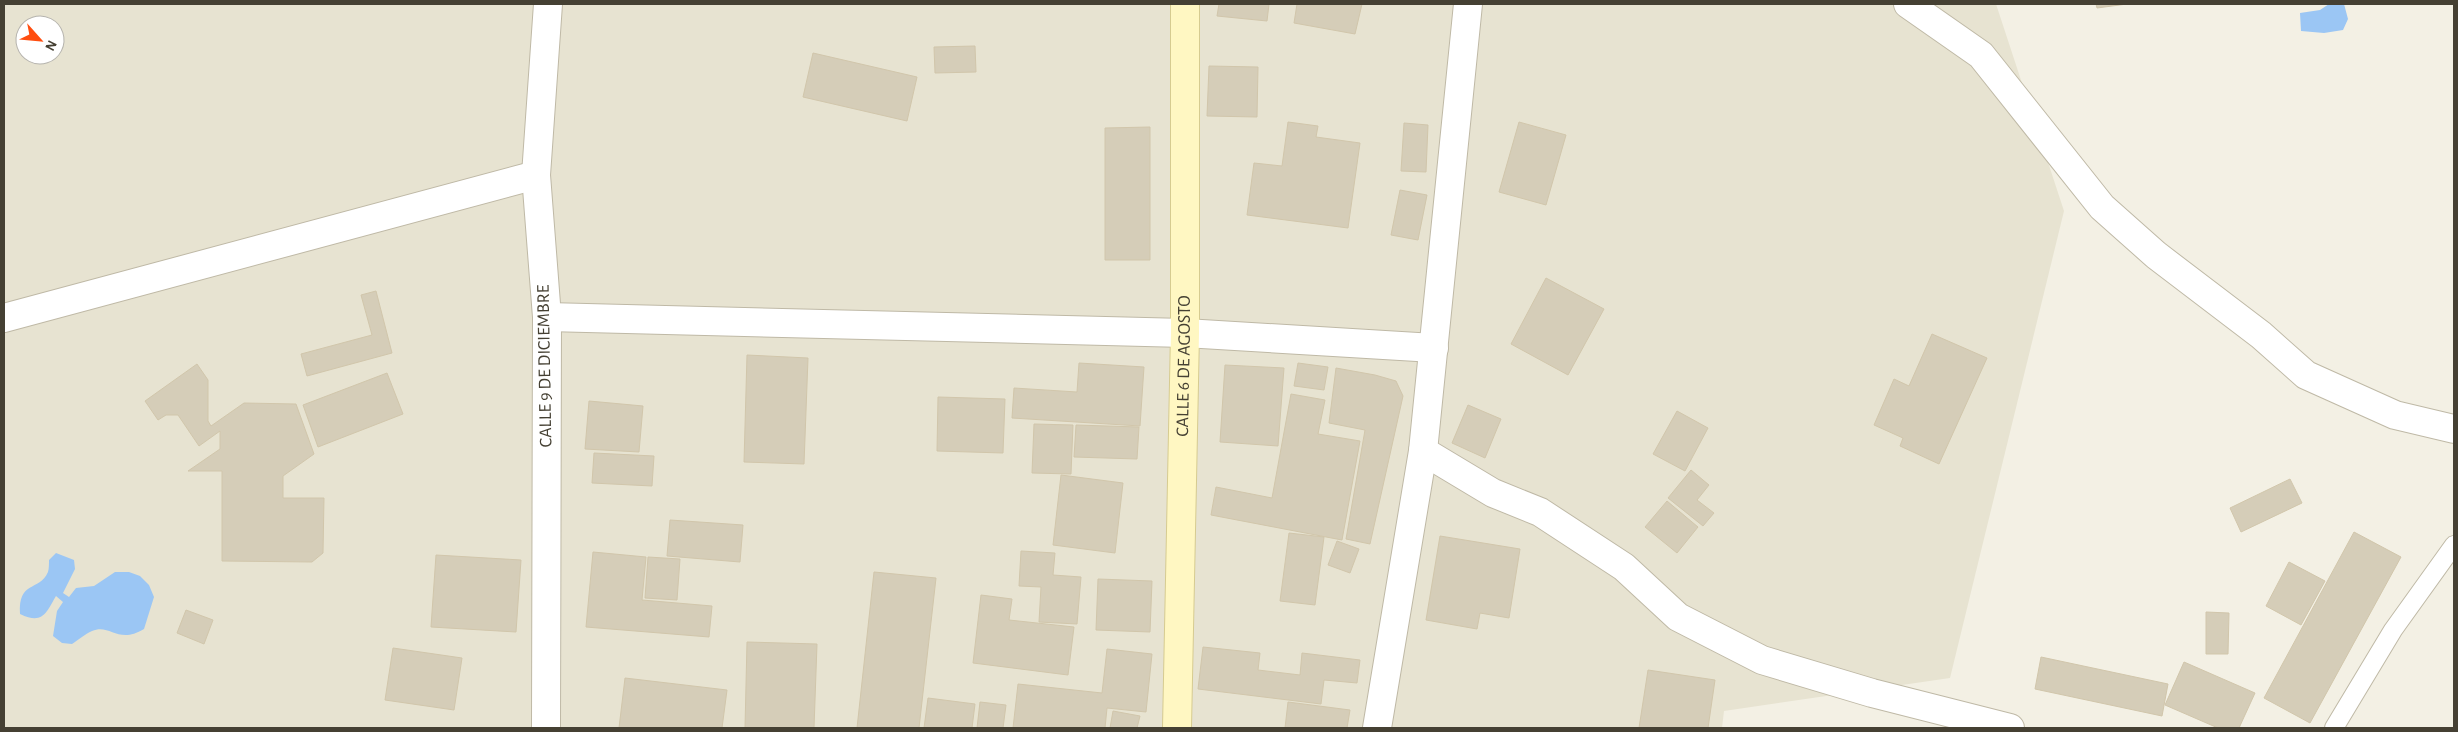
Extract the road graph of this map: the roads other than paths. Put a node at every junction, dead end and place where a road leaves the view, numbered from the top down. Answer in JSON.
{"nodes":[{"id":1,"x":548,"y":4,"type":"edge"},
{"id":2,"x":1185,"y":4,"type":"edge"},
{"id":3,"x":1468,"y":4,"type":"edge"},
{"id":4,"x":1908,"y":4,"type":"edge"},
{"id":5,"x":536,"y":175,"type":"junction"},
{"id":6,"x":547,"y":317,"type":"junction"},
{"id":7,"x":4,"y":318,"type":"edge"},
{"id":8,"x":1185,"y":333,"type":"junction"},
{"id":9,"x":1434,"y":348,"type":"junction"},
{"id":10,"x":2454,"y":429,"type":"edge"},
{"id":11,"x":1423,"y":451,"type":"junction"},
{"id":12,"x":2454,"y":545,"type":"edge"},
{"id":13,"x":546,"y":728,"type":"edge"},
{"id":14,"x":1176,"y":728,"type":"edge"},
{"id":15,"x":1377,"y":728,"type":"edge"},
{"id":16,"x":2010,"y":728,"type":"edge"},
{"id":17,"x":2334,"y":728,"type":"edge"}],
"edges":[{"from":1,"to":5,"type":"street","name":"CALLE 9 DE DICIEMBRE"},
{"from":2,"to":8,"type":"main road","name":"CALLE 6 DE AGOSTO"},
{"from":3,"to":9,"type":"street"},
{"from":4,"to":10,"type":"street"},
{"from":5,"to":6,"type":"street","name":"CALLE 9 DE DICIEMBRE"},
{"from":5,"to":7,"type":"street"},
{"from":6,"to":8,"type":"street"},
{"from":6,"to":13,"type":"street","name":"CALLE 9 DE DICIEMBRE"},
{"from":8,"to":9,"type":"street"},
{"from":8,"to":14,"type":"main road","name":"CALLE 6 DE AGOSTO"},
{"from":9,"to":11,"type":"street"},
{"from":11,"to":15,"type":"street"},
{"from":11,"to":16,"type":"street"},
{"from":12,"to":17,"type":"lane"}]}
